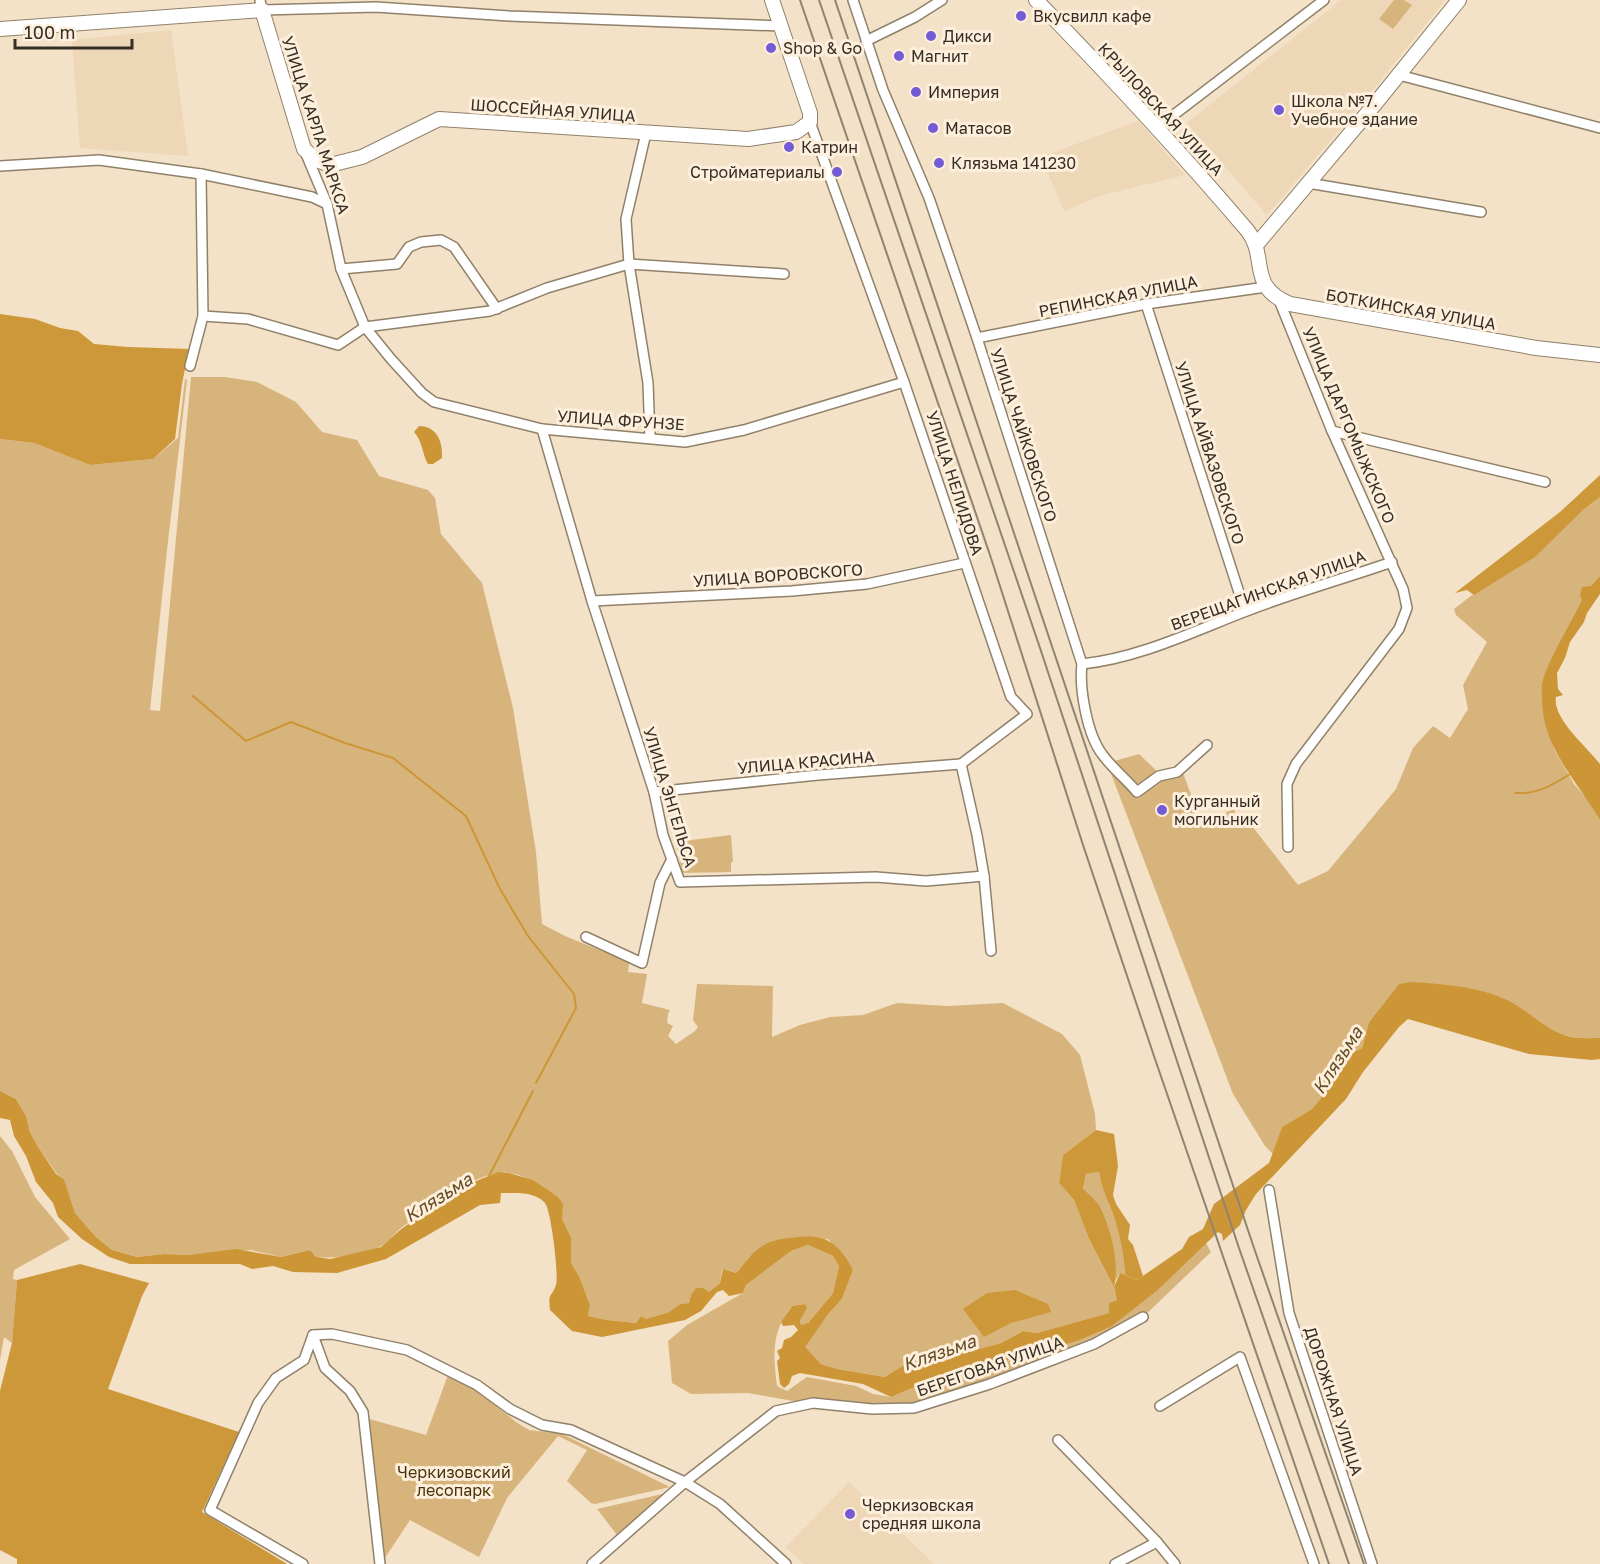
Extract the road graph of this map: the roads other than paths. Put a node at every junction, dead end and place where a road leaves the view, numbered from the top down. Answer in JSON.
{"nodes":[{"id":1,"x":772,"y":0,"type":"edge"},
{"id":2,"x":853,"y":0,"type":"edge"},
{"id":3,"x":942,"y":0,"type":"edge"},
{"id":4,"x":1036,"y":0,"type":"edge"},
{"id":5,"x":1324,"y":0,"type":"edge"},
{"id":6,"x":1459,"y":0,"type":"edge"},
{"id":7,"x":261,"y":5,"type":"edge"},
{"id":8,"x":781,"y":26,"type":"junction"},
{"id":9,"x":0,"y":29,"type":"edge"},
{"id":10,"x":866,"y":41,"type":"junction"},
{"id":11,"x":1399,"y":75,"type":"junction"},
{"id":12,"x":810,"y":122,"type":"junction"},
{"id":13,"x":1158,"y":127,"type":"junction"},
{"id":14,"x":1600,"y":128,"type":"edge"},
{"id":15,"x":646,"y":132,"type":"junction"},
{"id":16,"x":304,"y":149,"type":"junction"},
{"id":17,"x":0,"y":166,"type":"edge"},
{"id":18,"x":201,"y":174,"type":"junction"},
{"id":19,"x":1308,"y":183,"type":"junction"},
{"id":20,"x":327,"y":204,"type":"junction"},
{"id":21,"x":1481,"y":212,"type":"dead end"},
{"id":22,"x":1257,"y":244,"type":"junction"},
{"id":23,"x":629,"y":264,"type":"junction"},
{"id":24,"x":341,"y":269,"type":"junction"},
{"id":25,"x":784,"y":274,"type":"dead end"},
{"id":26,"x":1266,"y":287,"type":"junction"},
{"id":27,"x":1279,"y":300,"type":"junction"},
{"id":28,"x":1146,"y":304,"type":"junction"},
{"id":29,"x":496,"y":309,"type":"junction"},
{"id":30,"x":203,"y":316,"type":"junction"},
{"id":31,"x":365,"y":327,"type":"junction"},
{"id":32,"x":977,"y":338,"type":"junction"},
{"id":33,"x":1600,"y":355,"type":"edge"},
{"id":34,"x":190,"y":366,"type":"dead end"},
{"id":35,"x":904,"y":382,"type":"junction"},
{"id":36,"x":542,"y":429,"type":"junction"},
{"id":37,"x":1332,"y":431,"type":"junction"},
{"id":38,"x":650,"y":438,"type":"junction"},
{"id":39,"x":1545,"y":482,"type":"dead end"},
{"id":40,"x":1392,"y":562,"type":"junction"},
{"id":41,"x":964,"y":563,"type":"junction"},
{"id":42,"x":592,"y":601,"type":"junction"},
{"id":43,"x":1245,"y":611,"type":"junction"},
{"id":44,"x":1082,"y":664,"type":"junction"},
{"id":45,"x":1207,"y":745,"type":"dead end"},
{"id":46,"x":961,"y":764,"type":"junction"},
{"id":47,"x":654,"y":792,"type":"junction"},
{"id":48,"x":1288,"y":848,"type":"dead end"},
{"id":49,"x":672,"y":859,"type":"junction"},
{"id":50,"x":984,"y":876,"type":"junction"},
{"id":51,"x":586,"y":937,"type":"dead end"},
{"id":52,"x":991,"y":951,"type":"dead end"},
{"id":53,"x":1269,"y":1190,"type":"dead end"},
{"id":54,"x":1143,"y":1317,"type":"dead end"},
{"id":55,"x":313,"y":1335,"type":"junction"},
{"id":56,"x":1160,"y":1406,"type":"dead end"},
{"id":57,"x":1058,"y":1440,"type":"dead end"},
{"id":58,"x":685,"y":1482,"type":"junction"},
{"id":59,"x":1157,"y":1542,"type":"junction"},
{"id":60,"x":303,"y":1564,"type":"edge"},
{"id":61,"x":380,"y":1564,"type":"edge"},
{"id":62,"x":592,"y":1564,"type":"edge"},
{"id":63,"x":786,"y":1564,"type":"edge"},
{"id":64,"x":1114,"y":1564,"type":"edge"},
{"id":65,"x":1175,"y":1564,"type":"edge"},
{"id":66,"x":1314,"y":1564,"type":"edge"},
{"id":67,"x":1372,"y":1564,"type":"edge"}],
"edges":[{"from":1,"to":8,"type":"main road","name":"УЛИЦА НЕЛИДОВА"},
{"from":2,"to":10,"type":"street","name":"УЛИЦА ЧАЙКОВСКОГО"},
{"from":3,"to":10,"type":"street"},
{"from":4,"to":13,"type":"main road","name":"КРЫЛОВСКАЯ УЛИЦА"},
{"from":5,"to":13,"type":"street"},
{"from":6,"to":11,"type":"main road"},
{"from":7,"to":8,"type":"street"},
{"from":7,"to":9,"type":"main road"},
{"from":7,"to":16,"type":"main road","name":"УЛИЦА КАРЛА МАРКСА"},
{"from":8,"to":12,"type":"main road","name":"УЛИЦА НЕЛИДОВА"},
{"from":10,"to":32,"type":"street","name":"УЛИЦА ЧАЙКОВСКОГО"},
{"from":11,"to":14,"type":"street"},
{"from":11,"to":19,"type":"main road"},
{"from":12,"to":15,"type":"main road","name":"ШОССЕЙНАЯ УЛИЦА"},
{"from":12,"to":35,"type":"street","name":"УЛИЦА НЕЛИДОВА"},
{"from":13,"to":22,"type":"main road","name":"КРЫЛОВСКАЯ УЛИЦА"},
{"from":15,"to":16,"type":"main road","name":"ШОССЕЙНАЯ УЛИЦА"},
{"from":15,"to":23,"type":"street"},
{"from":16,"to":20,"type":"street","name":"УЛИЦА КАРЛА МАРКСА"},
{"from":17,"to":18,"type":"street"},
{"from":18,"to":20,"type":"street"},
{"from":18,"to":30,"type":"street"},
{"from":19,"to":21,"type":"street"},
{"from":19,"to":22,"type":"main road"},
{"from":20,"to":24,"type":"street","name":"УЛИЦА КАРЛА МАРКСА"},
{"from":22,"to":26,"type":"main road"},
{"from":23,"to":25,"type":"street"},
{"from":23,"to":29,"type":"street"},
{"from":23,"to":38,"type":"street"},
{"from":24,"to":29,"type":"street"},
{"from":24,"to":31,"type":"street","name":"УЛИЦА КАРЛА МАРКСА"},
{"from":26,"to":27,"type":"main road"},
{"from":26,"to":28,"type":"street","name":"РЕПИНСКАЯ УЛИЦА"},
{"from":27,"to":33,"type":"main road","name":"БОТКИНСКАЯ УЛИЦА"},
{"from":27,"to":37,"type":"street","name":"УЛИЦА ДАРГОМЫЖСКОГО"},
{"from":28,"to":32,"type":"street","name":"РЕПИНСКАЯ УЛИЦА"},
{"from":28,"to":43,"type":"street","name":"УЛИЦА АЙВАЗОВСКОГО"},
{"from":29,"to":31,"type":"street"},
{"from":30,"to":31,"type":"street"},
{"from":30,"to":34,"type":"street"},
{"from":31,"to":36,"type":"street","name":"УЛИЦА ФРУНЗЕ"},
{"from":32,"to":44,"type":"street","name":"УЛИЦА ЧАЙКОВСКОГО"},
{"from":35,"to":38,"type":"street","name":"УЛИЦА ФРУНЗЕ"},
{"from":35,"to":41,"type":"street","name":"УЛИЦА НЕЛИДОВА"},
{"from":36,"to":38,"type":"street","name":"УЛИЦА ФРУНЗЕ"},
{"from":36,"to":42,"type":"street","name":"УЛИЦА ЭНГЕЛЬСА"},
{"from":37,"to":39,"type":"street"},
{"from":37,"to":40,"type":"street","name":"УЛИЦА ДАРГОМЫЖСКОГО"},
{"from":40,"to":43,"type":"street","name":"ВЕРЕЩАГИНСКАЯ УЛИЦА"},
{"from":40,"to":48,"type":"street","name":"ВЕРЕЩАГИНСКАЯ УЛИЦА"},
{"from":41,"to":42,"type":"street","name":"УЛИЦА ВОРОВСКОГО"},
{"from":41,"to":46,"type":"street","name":"УЛИЦА НЕЛИДОВА"},
{"from":42,"to":47,"type":"street","name":"УЛИЦА ЭНГЕЛЬСА"},
{"from":43,"to":44,"type":"street","name":"ВЕРЕЩАГИНСКАЯ УЛИЦА"},
{"from":44,"to":45,"type":"street","name":"УЛИЦА ЧАЙКОВСКОГО"},
{"from":46,"to":47,"type":"street","name":"УЛИЦА КРАСИНА"},
{"from":46,"to":50,"type":"street"},
{"from":47,"to":49,"type":"street","name":"УЛИЦА ЭНГЕЛЬСА"},
{"from":49,"to":50,"type":"street","name":"УЛИЦА ЭНГЕЛЬСА"},
{"from":49,"to":51,"type":"street"},
{"from":50,"to":52,"type":"street"},
{"from":53,"to":67,"type":"street","name":"ДОРОЖНАЯ УЛИЦА"},
{"from":54,"to":58,"type":"street","name":"БЕРЕГОВАЯ УЛИЦА"},
{"from":55,"to":58,"type":"street"},
{"from":55,"to":60,"type":"street"},
{"from":55,"to":61,"type":"street"},
{"from":56,"to":66,"type":"street"},
{"from":57,"to":59,"type":"street"},
{"from":58,"to":62,"type":"street","name":"БЕРЕГОВАЯ УЛИЦА"},
{"from":58,"to":63,"type":"street"},
{"from":59,"to":64,"type":"street"},
{"from":59,"to":65,"type":"street"}]}
